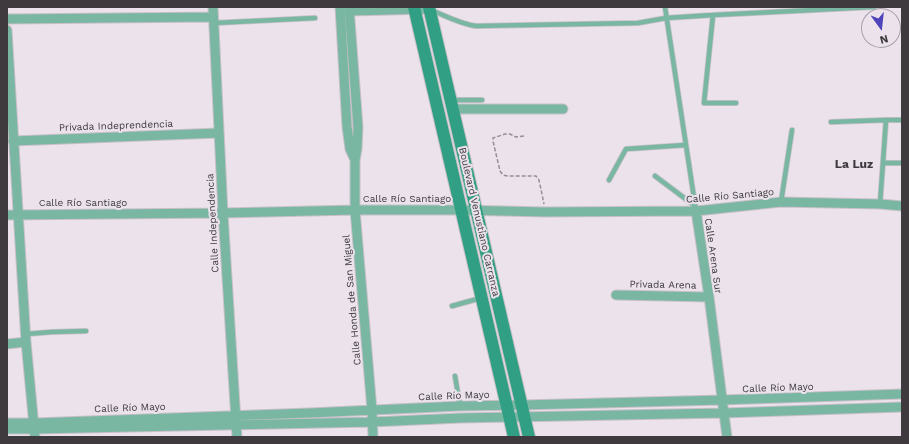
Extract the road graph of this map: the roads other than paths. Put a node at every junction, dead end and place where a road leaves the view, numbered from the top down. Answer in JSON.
{"nodes":[{"id":1,"x":213,"y":7,"type":"edge"},
{"id":2,"x":340,"y":7,"type":"edge"},
{"id":3,"x":665,"y":7,"type":"edge"},
{"id":4,"x":874,"y":7,"type":"edge"},
{"id":5,"x":414,"y":8,"type":"edge"},
{"id":6,"x":429,"y":8,"type":"edge"},
{"id":7,"x":350,"y":9,"type":"edge"},
{"id":8,"x":758,"y":10,"type":"edge"},
{"id":9,"x":713,"y":15,"type":"junction"},
{"id":10,"x":315,"y":18,"type":"dead end"},
{"id":11,"x":666,"y":18,"type":"junction"},
{"id":12,"x":7,"y":19,"type":"edge"},
{"id":13,"x":214,"y":20,"type":"junction"},
{"id":14,"x":7,"y":30,"type":"edge"},
{"id":15,"x":482,"y":100,"type":"dead end"},
{"id":16,"x":736,"y":103,"type":"dead end"},
{"id":17,"x":451,"y":104,"type":"junction"},
{"id":18,"x":563,"y":109,"type":"dead end"},
{"id":19,"x":886,"y":120,"type":"junction"},
{"id":20,"x":902,"y":120,"type":"edge"},
{"id":21,"x":831,"y":122,"type":"dead end"},
{"id":22,"x":792,"y":130,"type":"dead end"},
{"id":23,"x":219,"y":134,"type":"junction"},
{"id":24,"x":14,"y":141,"type":"junction"},
{"id":25,"x":686,"y":145,"type":"junction"},
{"id":26,"x":355,"y":160,"type":"junction"},
{"id":27,"x":883,"y":163,"type":"junction"},
{"id":28,"x":902,"y":163,"type":"edge"},
{"id":29,"x":655,"y":176,"type":"dead end"},
{"id":30,"x":609,"y":180,"type":"dead end"},
{"id":31,"x":781,"y":202,"type":"junction"},
{"id":32,"x":880,"y":204,"type":"junction"},
{"id":33,"x":902,"y":206,"type":"edge"},
{"id":34,"x":695,"y":208,"type":"junction"},
{"id":35,"x":355,"y":210,"type":"junction"},
{"id":36,"x":460,"y":210,"type":"junction"},
{"id":37,"x":476,"y":210,"type":"junction"},
{"id":38,"x":223,"y":213,"type":"junction"},
{"id":39,"x":18,"y":214,"type":"junction"},
{"id":40,"x":7,"y":215,"type":"edge"},
{"id":41,"x":616,"y":295,"type":"dead end"},
{"id":42,"x":709,"y":297,"type":"junction"},
{"id":43,"x":481,"y":298,"type":"junction"},
{"id":44,"x":452,"y":306,"type":"dead end"},
{"id":45,"x":86,"y":331,"type":"dead end"},
{"id":46,"x":26,"y":338,"type":"junction"},
{"id":47,"x":7,"y":344,"type":"edge"},
{"id":48,"x":455,"y":376,"type":"dead end"},
{"id":49,"x":902,"y":394,"type":"edge"},
{"id":50,"x":722,"y":400,"type":"junction"},
{"id":51,"x":460,"y":406,"type":"junction"},
{"id":52,"x":902,"y":407,"type":"edge"},
{"id":53,"x":372,"y":410,"type":"junction"},
{"id":54,"x":507,"y":411,"type":"junction"},
{"id":55,"x":523,"y":411,"type":"junction"},
{"id":56,"x":724,"y":413,"type":"junction"},
{"id":57,"x":461,"y":418,"type":"junction"},
{"id":58,"x":236,"y":420,"type":"junction"},
{"id":59,"x":7,"y":422,"type":"edge"},
{"id":60,"x":372,"y":422,"type":"junction"},
{"id":61,"x":7,"y":429,"type":"edge"},
{"id":62,"x":34,"y":430,"type":"edge"},
{"id":63,"x":237,"y":437,"type":"edge"},
{"id":64,"x":373,"y":437,"type":"edge"},
{"id":65,"x":514,"y":437,"type":"edge"},
{"id":66,"x":529,"y":437,"type":"edge"},
{"id":67,"x":727,"y":437,"type":"edge"}],
"edges":[{"from":1,"to":13,"type":"street","name":"Calle Independencia"},
{"from":2,"to":26,"type":"street","name":"Calle Honda de San Miguel"},
{"from":3,"to":11,"type":"lane","name":"Calle Arena Sur"},
{"from":4,"to":8,"type":"lane"},
{"from":5,"to":6,"type":"street"},
{"from":5,"to":7,"type":"street"},
{"from":5,"to":36,"type":"main road","name":"Boulevard Venustiano Carranza"},
{"from":6,"to":11,"type":"lane"},
{"from":6,"to":17,"type":"main road","name":"Boulevard Venustiano Carranza"},
{"from":7,"to":26,"type":"street","name":"Calle Honda de San Miguel"},
{"from":8,"to":9,"type":"lane"},
{"from":9,"to":11,"type":"lane"},
{"from":9,"to":16,"type":"lane"},
{"from":10,"to":13,"type":"lane"},
{"from":11,"to":25,"type":"lane","name":"Calle Arena Sur"},
{"from":12,"to":13,"type":"street"},
{"from":13,"to":23,"type":"street","name":"Calle Independencia"},
{"from":14,"to":24,"type":"street"},
{"from":15,"to":17,"type":"lane"},
{"from":17,"to":18,"type":"street"},
{"from":17,"to":37,"type":"main road","name":"Boulevard Venustiano Carranza"},
{"from":19,"to":20,"type":"lane"},
{"from":19,"to":21,"type":"lane"},
{"from":19,"to":27,"type":"lane"},
{"from":22,"to":31,"type":"lane"},
{"from":23,"to":24,"type":"street","name":"Privada Indeprendencia"},
{"from":23,"to":38,"type":"street","name":"Calle Independencia"},
{"from":24,"to":39,"type":"street"},
{"from":25,"to":30,"type":"lane"},
{"from":25,"to":34,"type":"lane","name":"Calle Arena Sur"},
{"from":26,"to":35,"type":"street","name":"Calle Honda de San Miguel"},
{"from":27,"to":28,"type":"lane"},
{"from":27,"to":32,"type":"lane"},
{"from":29,"to":34,"type":"lane"},
{"from":31,"to":32,"type":"street","name":"Calle Río Santiago"},
{"from":31,"to":34,"type":"street","name":"Calle Río Santiago"},
{"from":32,"to":33,"type":"street","name":"Calle Río Santiago"},
{"from":34,"to":37,"type":"street","name":"Calle Río Santiago"},
{"from":34,"to":42,"type":"street","name":"Calle Arena Sur"},
{"from":35,"to":36,"type":"street","name":"Calle Río Santiago"},
{"from":35,"to":38,"type":"street","name":"Calle Río Santiago"},
{"from":35,"to":53,"type":"street","name":"Calle Honda de San Miguel"},
{"from":36,"to":37,"type":"street","name":"Calle Río Santiago"},
{"from":36,"to":43,"type":"main road","name":"Boulevard Venustiano Carranza"},
{"from":37,"to":55,"type":"main road","name":"Boulevard Venustiano Carranza"},
{"from":38,"to":39,"type":"street","name":"Calle Río Santiago"},
{"from":38,"to":58,"type":"street","name":"Calle Independencia"},
{"from":39,"to":40,"type":"street","name":"Calle Río Santiago"},
{"from":39,"to":46,"type":"street"},
{"from":41,"to":42,"type":"street","name":"Privada Arena"},
{"from":42,"to":50,"type":"street","name":"Calle Arena Sur"},
{"from":43,"to":44,"type":"lane"},
{"from":43,"to":54,"type":"main road","name":"Boulevard Venustiano Carranza"},
{"from":45,"to":46,"type":"lane"},
{"from":46,"to":47,"type":"street"},
{"from":46,"to":62,"type":"street"},
{"from":48,"to":51,"type":"lane"},
{"from":49,"to":50,"type":"street","name":"Calle Río Mayo"},
{"from":50,"to":55,"type":"street","name":"Calle Río Mayo"},
{"from":50,"to":56,"type":"street","name":"Calle Arena Sur"},
{"from":51,"to":53,"type":"street","name":"Calle Río Mayo"},
{"from":51,"to":54,"type":"street","name":"Calle Río Mayo"},
{"from":51,"to":57,"type":"street"},
{"from":52,"to":56,"type":"street","name":"Calle Río Mayo"},
{"from":53,"to":58,"type":"street","name":"Calle Río Mayo"},
{"from":53,"to":60,"type":"street","name":"Calle Honda de San Miguel"},
{"from":54,"to":55,"type":"street","name":"Calle Río Mayo"},
{"from":54,"to":57,"type":"street","name":"Calle Río Mayo"},
{"from":54,"to":65,"type":"main road","name":"Boulevard Venustiano Carranza"},
{"from":55,"to":56,"type":"street","name":"Calle Río Mayo"},
{"from":55,"to":66,"type":"main road","name":"Boulevard Venustiano Carranza"},
{"from":56,"to":67,"type":"street","name":"Calle Arena Sur"},
{"from":57,"to":60,"type":"street","name":"Calle Río Mayo"},
{"from":58,"to":60,"type":"street","name":"Calle Río Mayo"},
{"from":58,"to":62,"type":"street","name":"Calle Río Mayo"},
{"from":58,"to":63,"type":"street","name":"Calle Independencia"},
{"from":59,"to":62,"type":"street","name":"Calle Río Mayo"},
{"from":60,"to":64,"type":"street","name":"Calle Honda de San Miguel"},
{"from":61,"to":62,"type":"street","name":"Calle Río Mayo"}]}
